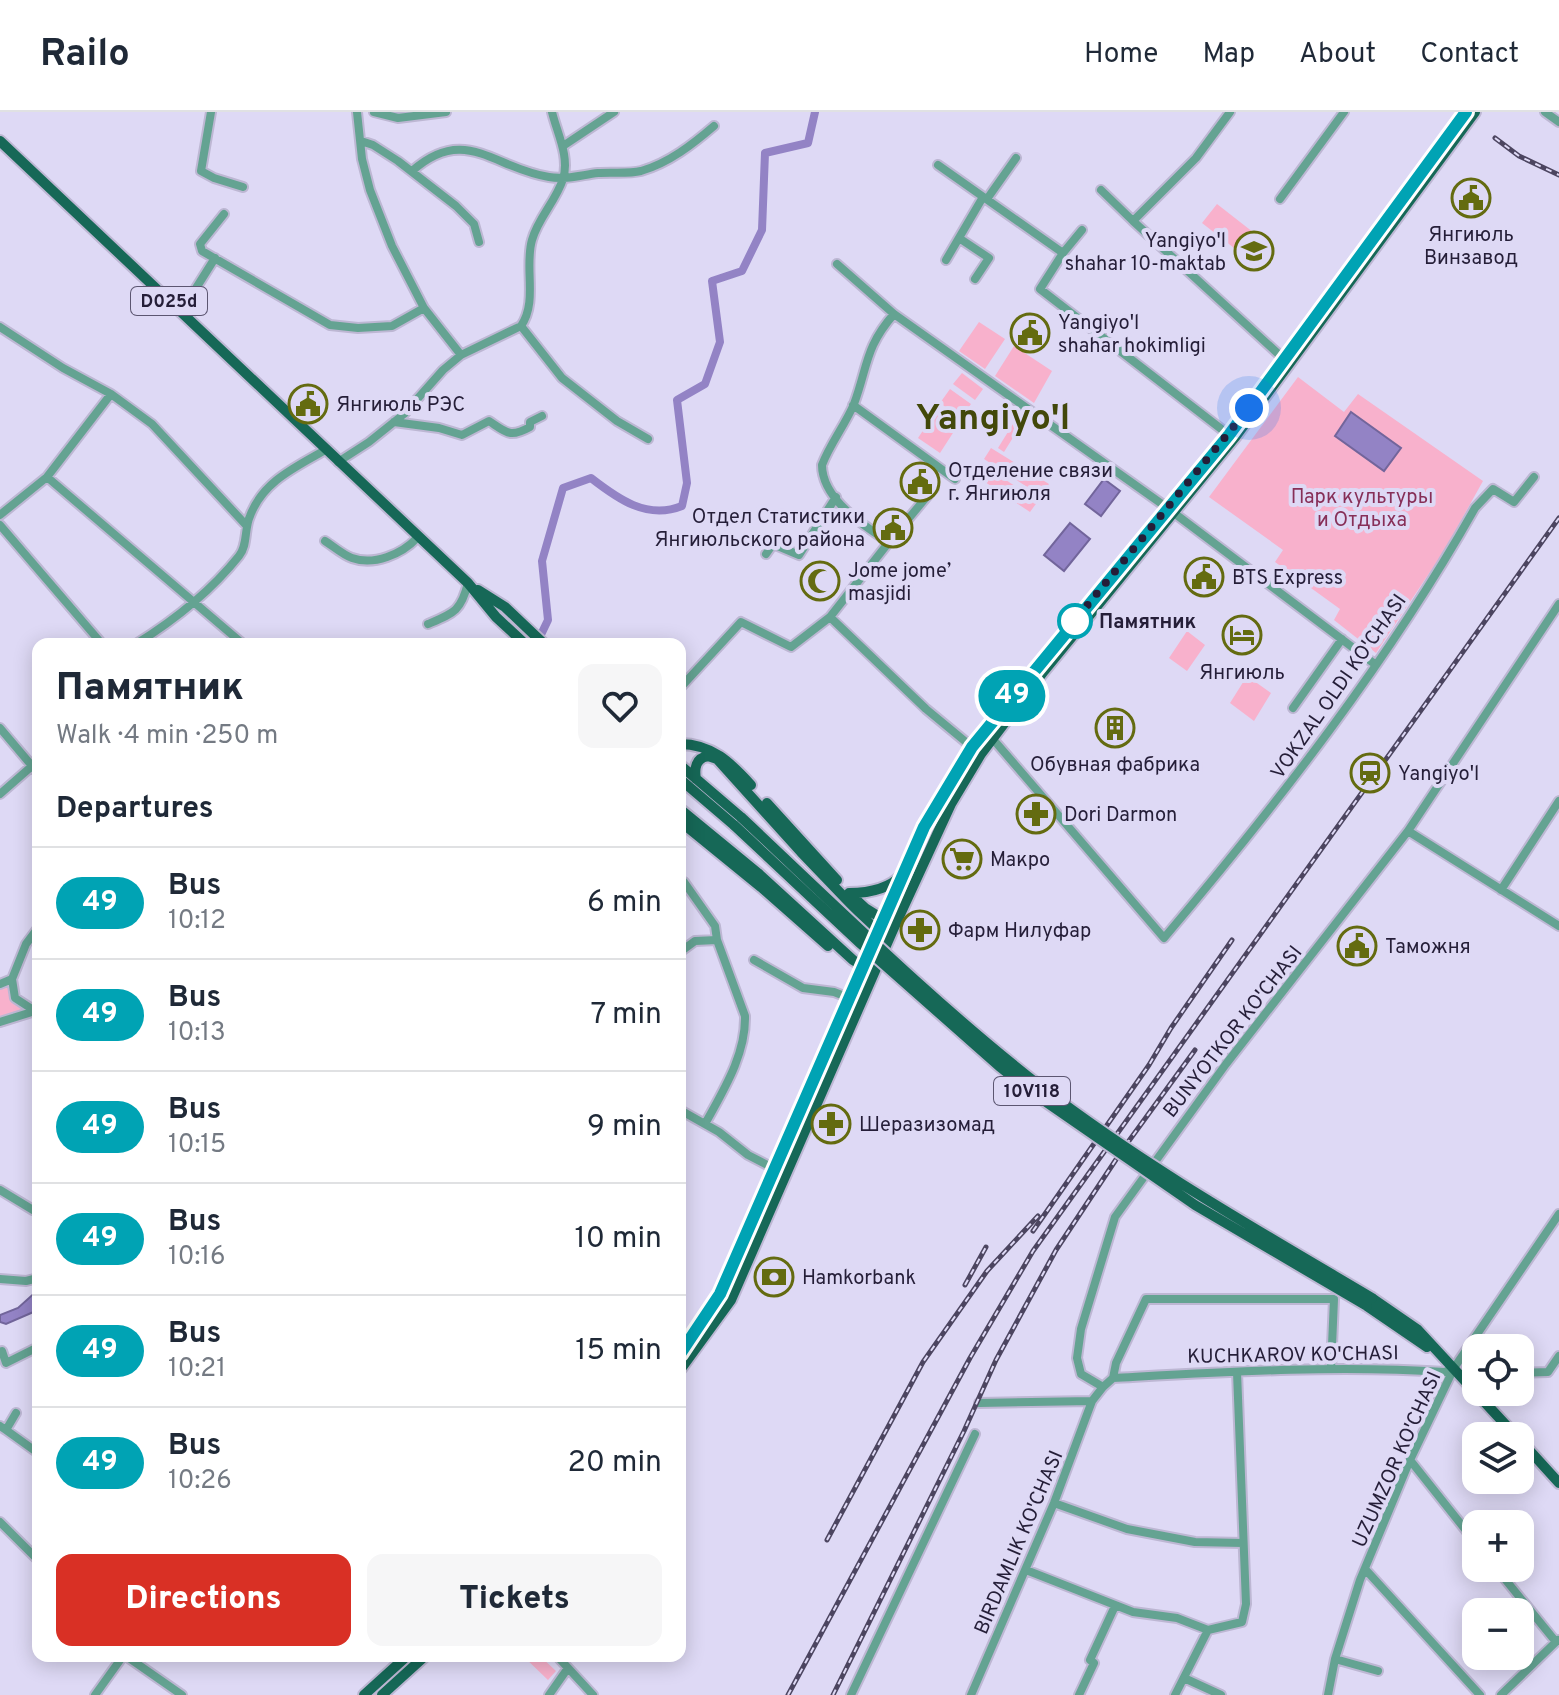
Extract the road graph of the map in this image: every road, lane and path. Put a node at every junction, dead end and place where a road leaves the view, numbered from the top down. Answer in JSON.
{"nodes":[{"id":1,"x":211,"y":112,"type":"edge"},
{"id":2,"x":357,"y":112,"type":"edge"},
{"id":3,"x":374,"y":112,"type":"edge"},
{"id":4,"x":446,"y":112,"type":"edge"},
{"id":5,"x":552,"y":112,"type":"edge"},
{"id":6,"x":614,"y":112,"type":"edge"},
{"id":7,"x":1230,"y":112,"type":"edge"},
{"id":8,"x":1344,"y":112,"type":"edge"},
{"id":9,"x":1466,"y":112,"type":"edge"},
{"id":10,"x":1475,"y":112,"type":"edge"},
{"id":11,"x":1545,"y":112,"type":"edge"},
{"id":12,"x":1559,"y":122,"type":"edge"},
{"id":13,"x":714,"y":126,"type":"dead end"},
{"id":14,"x":0,"y":141,"type":"edge"},
{"id":15,"x":361,"y":141,"type":"junction"},
{"id":16,"x":563,"y":146,"type":"junction"},
{"id":17,"x":1016,"y":158,"type":"dead end"},
{"id":18,"x":938,"y":165,"type":"dead end"},
{"id":19,"x":412,"y":171,"type":"junction"},
{"id":20,"x":564,"y":178,"type":"junction"},
{"id":21,"x":243,"y":187,"type":"dead end"},
{"id":22,"x":1101,"y":190,"type":"dead end"},
{"id":23,"x":985,"y":198,"type":"junction"},
{"id":24,"x":1280,"y":199,"type":"dead end"},
{"id":25,"x":224,"y":214,"type":"dead end"},
{"id":26,"x":1133,"y":221,"type":"junction"},
{"id":27,"x":1082,"y":230,"type":"dead end"},
{"id":28,"x":959,"y":238,"type":"junction"},
{"id":29,"x":479,"y":242,"type":"dead end"},
{"id":30,"x":1063,"y":253,"type":"junction"},
{"id":31,"x":215,"y":258,"type":"junction"},
{"id":32,"x":946,"y":260,"type":"dead end"},
{"id":33,"x":837,"y":264,"type":"dead end"},
{"id":34,"x":975,"y":279,"type":"dead end"},
{"id":35,"x":424,"y":308,"type":"junction"},
{"id":36,"x":181,"y":312,"type":"junction"},
{"id":37,"x":894,"y":314,"type":"junction"},
{"id":38,"x":521,"y":326,"type":"junction"},
{"id":39,"x":0,"y":327,"type":"edge"},
{"id":40,"x":461,"y":355,"type":"junction"},
{"id":41,"x":1287,"y":362,"type":"junction"},
{"id":42,"x":111,"y":394,"type":"junction"},
{"id":43,"x":853,"y":405,"type":"junction"},
{"id":44,"x":542,"y":416,"type":"dead end"},
{"id":45,"x":394,"y":422,"type":"junction"},
{"id":46,"x":1229,"y":435,"type":"junction"},
{"id":47,"x":648,"y":439,"type":"dead end"},
{"id":48,"x":327,"y":449,"type":"junction"},
{"id":49,"x":338,"y":462,"type":"junction"},
{"id":50,"x":47,"y":477,"type":"junction"},
{"id":51,"x":1534,"y":477,"type":"dead end"},
{"id":52,"x":955,"y":479,"type":"dead end"},
{"id":53,"x":934,"y":488,"type":"dead end"},
{"id":54,"x":836,"y":497,"type":"junction"},
{"id":55,"x":1171,"y":511,"type":"junction"},
{"id":56,"x":0,"y":515,"type":"edge"},
{"id":57,"x":0,"y":525,"type":"edge"},
{"id":58,"x":246,"y":525,"type":"junction"},
{"id":59,"x":417,"y":538,"type":"junction"},
{"id":60,"x":325,"y":541,"type":"dead end"},
{"id":61,"x":889,"y":542,"type":"junction"},
{"id":62,"x":766,"y":554,"type":"dead end"},
{"id":63,"x":468,"y":583,"type":"junction"},
{"id":64,"x":193,"y":603,"type":"junction"},
{"id":65,"x":1559,"y":604,"type":"edge"},
{"id":66,"x":830,"y":617,"type":"junction"},
{"id":67,"x":428,"y":624,"type":"dead end"},
{"id":68,"x":97,"y":638,"type":"edge"},
{"id":69,"x":144,"y":638,"type":"edge"},
{"id":70,"x":236,"y":638,"type":"edge"},
{"id":71,"x":519,"y":638,"type":"edge"},
{"id":72,"x":538,"y":638,"type":"edge"},
{"id":73,"x":1342,"y":639,"type":"junction"},
{"id":74,"x":1376,"y":665,"type":"junction"},
{"id":75,"x":686,"y":682,"type":"edge"},
{"id":76,"x":1293,"y":708,"type":"dead end"},
{"id":77,"x":0,"y":728,"type":"edge"},
{"id":78,"x":992,"y":738,"type":"junction"},
{"id":79,"x":686,"y":745,"type":"edge"},
{"id":80,"x":972,"y":747,"type":"junction"},
{"id":81,"x":32,"y":766,"type":"edge"},
{"id":82,"x":32,"y":772,"type":"edge"},
{"id":83,"x":688,"y":784,"type":"edge"},
{"id":84,"x":0,"y":794,"type":"edge"},
{"id":85,"x":1559,"y":801,"type":"edge"},
{"id":86,"x":686,"y":814,"type":"edge"},
{"id":87,"x":686,"y":826,"type":"edge"},
{"id":88,"x":1408,"y":831,"type":"junction"},
{"id":89,"x":904,"y":874,"type":"junction"},
{"id":90,"x":686,"y":885,"type":"edge"},
{"id":91,"x":1501,"y":890,"type":"junction"},
{"id":92,"x":849,"y":893,"type":"junction"},
{"id":93,"x":889,"y":923,"type":"junction"},
{"id":94,"x":1559,"y":926,"type":"edge"},
{"id":95,"x":879,"y":932,"type":"junction"},
{"id":96,"x":32,"y":936,"type":"edge"},
{"id":97,"x":889,"y":938,"type":"junction"},
{"id":98,"x":717,"y":940,"type":"junction"},
{"id":99,"x":686,"y":948,"type":"edge"},
{"id":100,"x":754,"y":960,"type":"dead end"},
{"id":101,"x":861,"y":971,"type":"junction"},
{"id":102,"x":873,"y":976,"type":"junction"},
{"id":103,"x":12,"y":979,"type":"junction"},
{"id":104,"x":0,"y":984,"type":"edge"},
{"id":105,"x":850,"y":998,"type":"junction"},
{"id":106,"x":861,"y":1004,"type":"junction"},
{"id":107,"x":32,"y":1009,"type":"edge"},
{"id":108,"x":32,"y":1012,"type":"edge"},
{"id":109,"x":1,"y":1023,"type":"edge"},
{"id":110,"x":686,"y":1113,"type":"edge"},
{"id":111,"x":705,"y":1124,"type":"junction"},
{"id":112,"x":775,"y":1169,"type":"junction"},
{"id":113,"x":0,"y":1190,"type":"edge"},
{"id":114,"x":32,"y":1209,"type":"edge"},
{"id":115,"x":1559,"y":1214,"type":"edge"},
{"id":116,"x":0,"y":1279,"type":"edge"},
{"id":117,"x":32,"y":1280,"type":"edge"},
{"id":118,"x":686,"y":1345,"type":"edge"},
{"id":119,"x":32,"y":1350,"type":"edge"},
{"id":120,"x":2,"y":1351,"type":"edge"},
{"id":121,"x":1559,"y":1356,"type":"edge"},
{"id":122,"x":686,"y":1362,"type":"edge"},
{"id":123,"x":1454,"y":1368,"type":"junction"},
{"id":124,"x":1331,"y":1369,"type":"junction"},
{"id":125,"x":1237,"y":1372,"type":"junction"},
{"id":126,"x":1534,"y":1372,"type":"edge"},
{"id":127,"x":1462,"y":1375,"type":"edge"},
{"id":128,"x":1113,"y":1378,"type":"junction"},
{"id":129,"x":1103,"y":1387,"type":"junction"},
{"id":130,"x":1092,"y":1401,"type":"junction"},
{"id":131,"x":979,"y":1403,"type":"dead end"},
{"id":132,"x":16,"y":1413,"type":"dead end"},
{"id":133,"x":3,"y":1428,"type":"edge"},
{"id":134,"x":975,"y":1434,"type":"dead end"},
{"id":135,"x":32,"y":1449,"type":"edge"},
{"id":136,"x":1534,"y":1456,"type":"edge"},
{"id":137,"x":1410,"y":1460,"type":"junction"},
{"id":138,"x":1559,"y":1483,"type":"edge"},
{"id":139,"x":1054,"y":1503,"type":"junction"},
{"id":140,"x":0,"y":1522,"type":"edge"},
{"id":141,"x":1462,"y":1525,"type":"edge"},
{"id":142,"x":1243,"y":1543,"type":"junction"},
{"id":143,"x":32,"y":1554,"type":"edge"},
{"id":144,"x":1365,"y":1569,"type":"junction"},
{"id":145,"x":1026,"y":1570,"type":"junction"},
{"id":146,"x":1508,"y":1582,"type":"edge"},
{"id":147,"x":1115,"y":1606,"type":"junction"},
{"id":148,"x":1208,"y":1630,"type":"junction"},
{"id":149,"x":1558,"y":1640,"type":"edge"},
{"id":150,"x":1335,"y":1659,"type":"junction"},
{"id":151,"x":120,"y":1662,"type":"edge"},
{"id":152,"x":134,"y":1662,"type":"edge"},
{"id":153,"x":400,"y":1662,"type":"edge"},
{"id":154,"x":415,"y":1662,"type":"edge"},
{"id":155,"x":562,"y":1662,"type":"edge"},
{"id":156,"x":568,"y":1668,"type":"junction"},
{"id":157,"x":1378,"y":1671,"type":"dead end"},
{"id":158,"x":1184,"y":1678,"type":"junction"},
{"id":159,"x":95,"y":1695,"type":"edge"},
{"id":160,"x":182,"y":1695,"type":"edge"},
{"id":161,"x":364,"y":1695,"type":"edge"},
{"id":162,"x":382,"y":1695,"type":"edge"},
{"id":163,"x":549,"y":1695,"type":"edge"},
{"id":164,"x":593,"y":1695,"type":"edge"},
{"id":165,"x":851,"y":1695,"type":"edge"},
{"id":166,"x":971,"y":1695,"type":"edge"},
{"id":167,"x":1079,"y":1695,"type":"edge"},
{"id":168,"x":1175,"y":1695,"type":"edge"},
{"id":169,"x":1221,"y":1695,"type":"edge"},
{"id":170,"x":1328,"y":1695,"type":"edge"},
{"id":171,"x":1480,"y":1695,"type":"edge"},
{"id":172,"x":1501,"y":1695,"type":"edge"}],
"edges":[{"from":1,"to":21,"type":"street"},
{"from":2,"to":15,"type":"street"},
{"from":3,"to":4,"type":"street"},
{"from":5,"to":16,"type":"street"},
{"from":6,"to":16,"type":"street"},
{"from":7,"to":26,"type":"street"},
{"from":8,"to":24,"type":"street"},
{"from":9,"to":41,"type":"main road"},
{"from":10,"to":41,"type":"main road"},
{"from":11,"to":12,"type":"street"},
{"from":13,"to":20,"type":"street"},
{"from":14,"to":36,"type":"main road","number":"D025d"},
{"from":15,"to":19,"type":"street"},
{"from":15,"to":35,"type":"street"},
{"from":16,"to":20,"type":"street"},
{"from":17,"to":23,"type":"street"},
{"from":18,"to":23,"type":"street"},
{"from":19,"to":20,"type":"street"},
{"from":19,"to":29,"type":"street"},
{"from":20,"to":38,"type":"street"},
{"from":22,"to":26,"type":"street"},
{"from":23,"to":28,"type":"street"},
{"from":23,"to":30,"type":"street"},
{"from":25,"to":31,"type":"street"},
{"from":26,"to":41,"type":"street"},
{"from":27,"to":30,"type":"street"},
{"from":28,"to":32,"type":"street"},
{"from":28,"to":34,"type":"street"},
{"from":30,"to":46,"type":"street"},
{"from":31,"to":35,"type":"street"},
{"from":31,"to":36,"type":"street"},
{"from":33,"to":37,"type":"street"},
{"from":35,"to":40,"type":"street"},
{"from":36,"to":48,"type":"main road","number":"D025d"},
{"from":37,"to":43,"type":"street"},
{"from":37,"to":55,"type":"street"},
{"from":38,"to":40,"type":"street"},
{"from":38,"to":47,"type":"street"},
{"from":39,"to":42,"type":"street"},
{"from":40,"to":45,"type":"street"},
{"from":41,"to":46,"type":"main road"},
{"from":41,"to":55,"type":"main road"},
{"from":42,"to":50,"type":"street"},
{"from":42,"to":58,"type":"street"},
{"from":43,"to":52,"type":"street"},
{"from":43,"to":54,"type":"street"},
{"from":44,"to":45,"type":"street"},
{"from":45,"to":49,"type":"street"},
{"from":46,"to":55,"type":"main road"},
{"from":48,"to":49,"type":"main road","number":"D025d"},
{"from":48,"to":58,"type":"street"},
{"from":49,"to":59,"type":"main road","number":"D025d"},
{"from":50,"to":56,"type":"street"},
{"from":50,"to":64,"type":"street"},
{"from":51,"to":74,"type":"street","name":"VOKZAL OLDI KO'CHASI"},
{"from":53,"to":61,"type":"street"},
{"from":54,"to":61,"type":"street"},
{"from":54,"to":62,"type":"street"},
{"from":55,"to":73,"type":"street"},
{"from":55,"to":78,"type":"main road"},
{"from":55,"to":80,"type":"main road"},
{"from":57,"to":68,"type":"street"},
{"from":58,"to":64,"type":"street"},
{"from":59,"to":60,"type":"street"},
{"from":59,"to":63,"type":"main road","number":"D025d"},
{"from":61,"to":66,"type":"street"},
{"from":63,"to":67,"type":"street"},
{"from":63,"to":71,"type":"main road","number":"D025d"},
{"from":63,"to":72,"type":"main road","number":"D025d"},
{"from":64,"to":69,"type":"street"},
{"from":64,"to":70,"type":"street"},
{"from":65,"to":88,"type":"street","name":"BUNYOTKOR KO'CHASI"},
{"from":66,"to":75,"type":"street"},
{"from":66,"to":80,"type":"street"},
{"from":73,"to":74,"type":"street"},
{"from":73,"to":76,"type":"street"},
{"from":74,"to":78,"type":"street","name":"VOKZAL OLDI KO'CHASI"},
{"from":77,"to":81,"type":"street"},
{"from":78,"to":93,"type":"main road"},
{"from":79,"to":92,"type":"main road"},
{"from":80,"to":89,"type":"main road"},
{"from":82,"to":84,"type":"street"},
{"from":83,"to":95,"type":"main road"},
{"from":83,"to":123,"type":"main road","number":"10V118","bridge":true},
{"from":85,"to":91,"type":"street"},
{"from":86,"to":101,"type":"main road"},
{"from":87,"to":101,"type":"main road"},
{"from":88,"to":91,"type":"street"},
{"from":88,"to":129,"type":"street","name":"BUNYOTKOR KO'CHASI"},
{"from":89,"to":92,"type":"main road"},
{"from":89,"to":93,"type":"main road"},
{"from":90,"to":98,"type":"street"},
{"from":91,"to":94,"type":"street"},
{"from":92,"to":93,"type":"main road"},
{"from":93,"to":95,"type":"main road"},
{"from":93,"to":97,"type":"main road"},
{"from":95,"to":97,"type":"main road"},
{"from":95,"to":101,"type":"main road"},
{"from":96,"to":103,"type":"street"},
{"from":97,"to":102,"type":"main road"},
{"from":98,"to":99,"type":"street"},
{"from":98,"to":111,"type":"street"},
{"from":100,"to":105,"type":"street"},
{"from":101,"to":102,"type":"main road"},
{"from":101,"to":105,"type":"main road"},
{"from":102,"to":106,"type":"main road"},
{"from":103,"to":104,"type":"street"},
{"from":103,"to":107,"type":"street"},
{"from":105,"to":106,"type":"street"},
{"from":105,"to":112,"type":"main road"},
{"from":106,"to":122,"type":"main road"},
{"from":108,"to":109,"type":"street"},
{"from":110,"to":111,"type":"street"},
{"from":111,"to":112,"type":"street"},
{"from":112,"to":118,"type":"main road"},
{"from":113,"to":114,"type":"street"},
{"from":115,"to":123,"type":"street","name":"UZUMZOR KO'CHASI"},
{"from":116,"to":117,"type":"street"},
{"from":119,"to":120,"type":"street"},
{"from":121,"to":126,"type":"street"},
{"from":123,"to":124,"type":"street","name":"KUCHKAROV KO'CHASI"},
{"from":123,"to":127,"type":"main road","number":"10V118"},
{"from":123,"to":137,"type":"street","name":"UZUMZOR KO'CHASI"},
{"from":124,"to":125,"type":"street","name":"KUCHKAROV KO'CHASI"},
{"from":124,"to":128,"type":"street"},
{"from":125,"to":128,"type":"street","name":"KUCHKAROV KO'CHASI"},
{"from":125,"to":142,"type":"street"},
{"from":128,"to":129,"type":"street"},
{"from":129,"to":130,"type":"street"},
{"from":130,"to":131,"type":"street"},
{"from":130,"to":139,"type":"street","name":"BIRDAMLIK KO'CHASI"},
{"from":132,"to":133,"type":"street"},
{"from":133,"to":135,"type":"street"},
{"from":134,"to":165,"type":"street"},
{"from":136,"to":138,"type":"main road","number":"10V118"},
{"from":137,"to":141,"type":"street"},
{"from":137,"to":144,"type":"street","name":"UZUMZOR KO'CHASI"},
{"from":139,"to":142,"type":"street"},
{"from":139,"to":145,"type":"street","name":"BIRDAMLIK KO'CHASI"},
{"from":140,"to":143,"type":"street"},
{"from":142,"to":148,"type":"street"},
{"from":144,"to":150,"type":"street","name":"UZUMZOR KO'CHASI"},
{"from":144,"to":171,"type":"street"},
{"from":145,"to":147,"type":"street"},
{"from":145,"to":166,"type":"street","name":"BIRDAMLIK KO'CHASI"},
{"from":146,"to":149,"type":"street"},
{"from":147,"to":148,"type":"street"},
{"from":147,"to":167,"type":"street"},
{"from":148,"to":158,"type":"street"},
{"from":149,"to":172,"type":"street"},
{"from":150,"to":157,"type":"street"},
{"from":150,"to":170,"type":"street","name":"UZUMZOR KO'CHASI"},
{"from":151,"to":159,"type":"street"},
{"from":152,"to":160,"type":"street"},
{"from":153,"to":161,"type":"main road"},
{"from":154,"to":162,"type":"main road"},
{"from":155,"to":156,"type":"street"},
{"from":156,"to":163,"type":"street"},
{"from":156,"to":164,"type":"street"},
{"from":158,"to":168,"type":"street"},
{"from":158,"to":169,"type":"street"}]}
